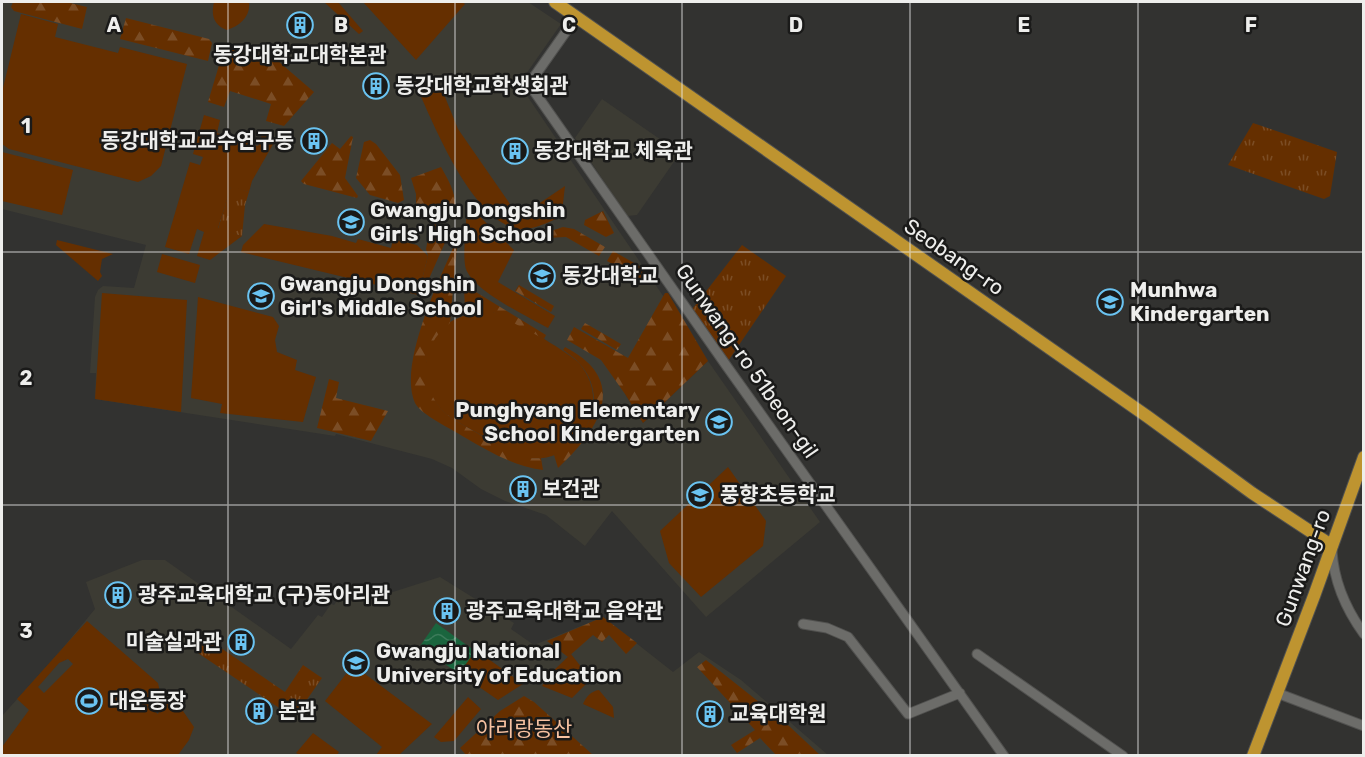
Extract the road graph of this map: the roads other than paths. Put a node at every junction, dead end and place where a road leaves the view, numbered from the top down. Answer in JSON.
{"nodes":[{"id":1,"x":555,"y":2,"type":"edge"},
{"id":2,"x":577,"y":16,"type":"junction"},
{"id":3,"x":1364,"y":457,"type":"edge"},
{"id":4,"x":1331,"y":545,"type":"junction"},
{"id":5,"x":803,"y":624,"type":"dead end"},
{"id":6,"x":1364,"y":634,"type":"edge"},
{"id":7,"x":977,"y":654,"type":"dead end"},
{"id":8,"x":960,"y":693,"type":"junction"},
{"id":9,"x":1277,"y":693,"type":"junction"},
{"id":10,"x":1364,"y":726,"type":"edge"},
{"id":11,"x":1004,"y":756,"type":"edge"},
{"id":12,"x":1123,"y":756,"type":"edge"},
{"id":13,"x":1253,"y":756,"type":"edge"}],
"edges":[{"from":1,"to":2,"type":"main road","name":"Seobang-ro"},
{"from":2,"to":4,"type":"main road","name":"Seobang-ro"},
{"from":2,"to":8,"type":"street","name":"Gunwang-ro 51beon-gil"},
{"from":3,"to":4,"type":"main road","name":"Gunwang-ro"},
{"from":4,"to":6,"type":"street"},
{"from":4,"to":9,"type":"main road","name":"Gunwang-ro"},
{"from":5,"to":8,"type":"street"},
{"from":7,"to":12,"type":"street"},
{"from":8,"to":11,"type":"street","name":"Gunwang-ro 51beon-gil"},
{"from":9,"to":10,"type":"street"},
{"from":9,"to":13,"type":"main road","name":"Gunwang-ro"}]}
